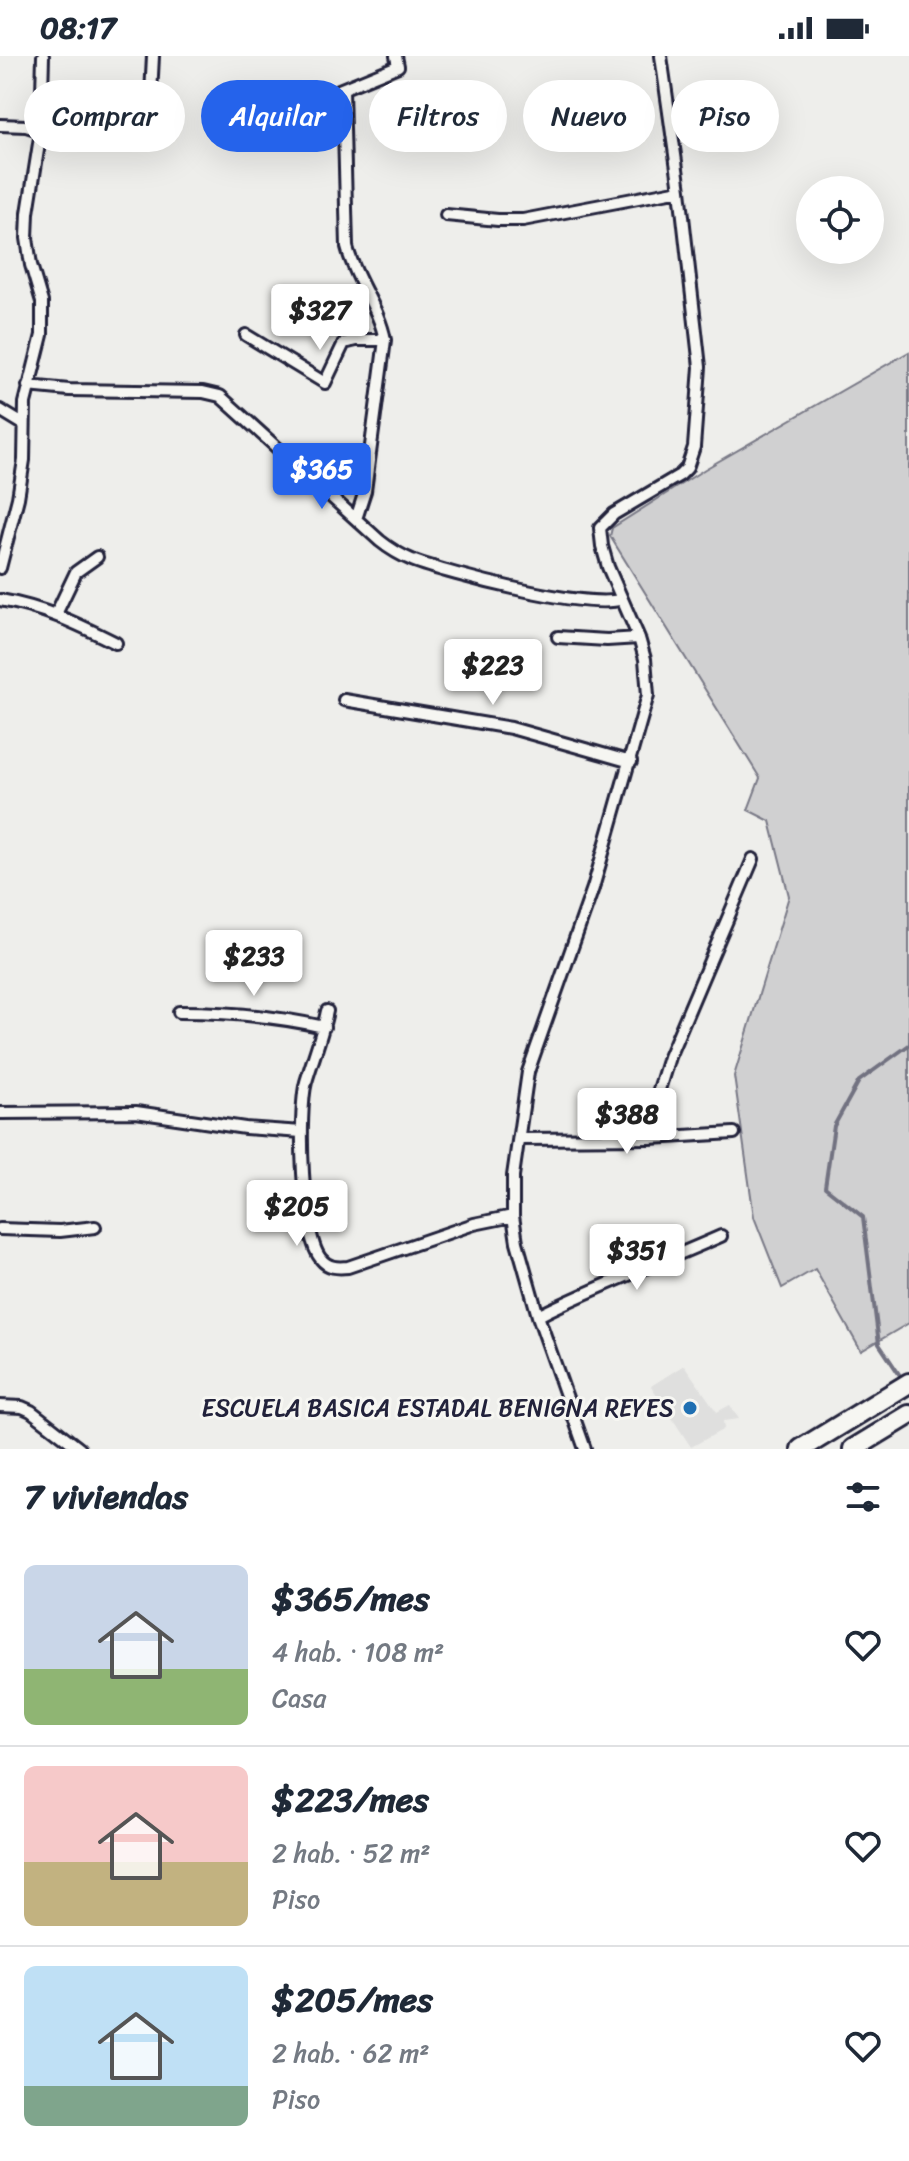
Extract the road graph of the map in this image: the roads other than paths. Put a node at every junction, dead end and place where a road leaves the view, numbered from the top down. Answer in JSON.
{"nodes":[{"id":1,"x":43,"y":56,"type":"edge"},
{"id":2,"x":153,"y":56,"type":"edge"},
{"id":3,"x":396,"y":56,"type":"edge"},
{"id":4,"x":661,"y":56,"type":"edge"},
{"id":5,"x":42,"y":80,"type":"edge"},
{"id":6,"x":152,"y":80,"type":"edge"},
{"id":7,"x":353,"y":85,"type":"edge"},
{"id":8,"x":0,"y":125,"type":"edge"},
{"id":9,"x":24,"y":126,"type":"edge"},
{"id":10,"x":38,"y":152,"type":"edge"},
{"id":11,"x":345,"y":152,"type":"edge"},
{"id":12,"x":680,"y":190,"type":"junction"},
{"id":13,"x":446,"y":215,"type":"dead end"},
{"id":14,"x":246,"y":335,"type":"dead end"},
{"id":15,"x":385,"y":340,"type":"junction"},
{"id":16,"x":28,"y":386,"type":"junction"},
{"id":17,"x":0,"y":410,"type":"edge"},
{"id":18,"x":23,"y":424,"type":"junction"},
{"id":19,"x":356,"y":519,"type":"junction"},
{"id":20,"x":97,"y":557,"type":"dead end"},
{"id":21,"x":0,"y":568,"type":"edge"},
{"id":22,"x":622,"y":599,"type":"junction"},
{"id":23,"x":0,"y":600,"type":"edge"},
{"id":24,"x":56,"y":614,"type":"junction"},
{"id":25,"x":558,"y":637,"type":"dead end"},
{"id":26,"x":639,"y":638,"type":"junction"},
{"id":27,"x":116,"y":643,"type":"dead end"},
{"id":28,"x":344,"y":700,"type":"dead end"},
{"id":29,"x":631,"y":762,"type":"junction"},
{"id":30,"x":753,"y":859,"type":"dead end"},
{"id":31,"x":327,"y":1011,"type":"dead end"},
{"id":32,"x":179,"y":1012,"type":"dead end"},
{"id":33,"x":324,"y":1027,"type":"junction"},
{"id":34,"x":0,"y":1113,"type":"edge"},
{"id":35,"x":302,"y":1132,"type":"junction"},
{"id":36,"x":734,"y":1133,"type":"dead end"},
{"id":37,"x":650,"y":1138,"type":"junction"},
{"id":38,"x":519,"y":1139,"type":"junction"},
{"id":39,"x":513,"y":1216,"type":"junction"},
{"id":40,"x":95,"y":1227,"type":"dead end"},
{"id":41,"x":0,"y":1229,"type":"edge"},
{"id":42,"x":721,"y":1236,"type":"dead end"},
{"id":43,"x":538,"y":1316,"type":"junction"},
{"id":44,"x":904,"y":1386,"type":"edge"},
{"id":45,"x":0,"y":1406,"type":"edge"},
{"id":46,"x":909,"y":1415,"type":"edge"},
{"id":47,"x":80,"y":1449,"type":"edge"},
{"id":48,"x":585,"y":1449,"type":"edge"},
{"id":49,"x":801,"y":1449,"type":"edge"},
{"id":50,"x":853,"y":1449,"type":"edge"}],
"edges":[{"from":1,"to":5,"type":"street"},
{"from":2,"to":6,"type":"street"},
{"from":3,"to":7,"type":"street"},
{"from":4,"to":12,"type":"street"},
{"from":8,"to":9,"type":"street"},
{"from":10,"to":16,"type":"street"},
{"from":11,"to":15,"type":"street"},
{"from":12,"to":13,"type":"street"},
{"from":12,"to":22,"type":"street"},
{"from":14,"to":15,"type":"street"},
{"from":15,"to":19,"type":"street"},
{"from":16,"to":18,"type":"street"},
{"from":16,"to":19,"type":"street"},
{"from":17,"to":18,"type":"street"},
{"from":18,"to":21,"type":"street"},
{"from":19,"to":22,"type":"street"},
{"from":20,"to":24,"type":"street"},
{"from":22,"to":26,"type":"street"},
{"from":23,"to":24,"type":"street"},
{"from":24,"to":27,"type":"street"},
{"from":25,"to":26,"type":"street"},
{"from":26,"to":29,"type":"street"},
{"from":28,"to":29,"type":"street"},
{"from":29,"to":38,"type":"street"},
{"from":30,"to":37,"type":"street"},
{"from":31,"to":33,"type":"street"},
{"from":32,"to":33,"type":"street"},
{"from":33,"to":35,"type":"street"},
{"from":34,"to":35,"type":"street"},
{"from":35,"to":39,"type":"street"},
{"from":36,"to":37,"type":"street"},
{"from":37,"to":38,"type":"street"},
{"from":38,"to":39,"type":"street"},
{"from":39,"to":43,"type":"street"},
{"from":40,"to":41,"type":"street"},
{"from":42,"to":43,"type":"street"},
{"from":43,"to":48,"type":"street"},
{"from":44,"to":49,"type":"highway"},
{"from":45,"to":47,"type":"street"},
{"from":46,"to":50,"type":"highway"}]}
